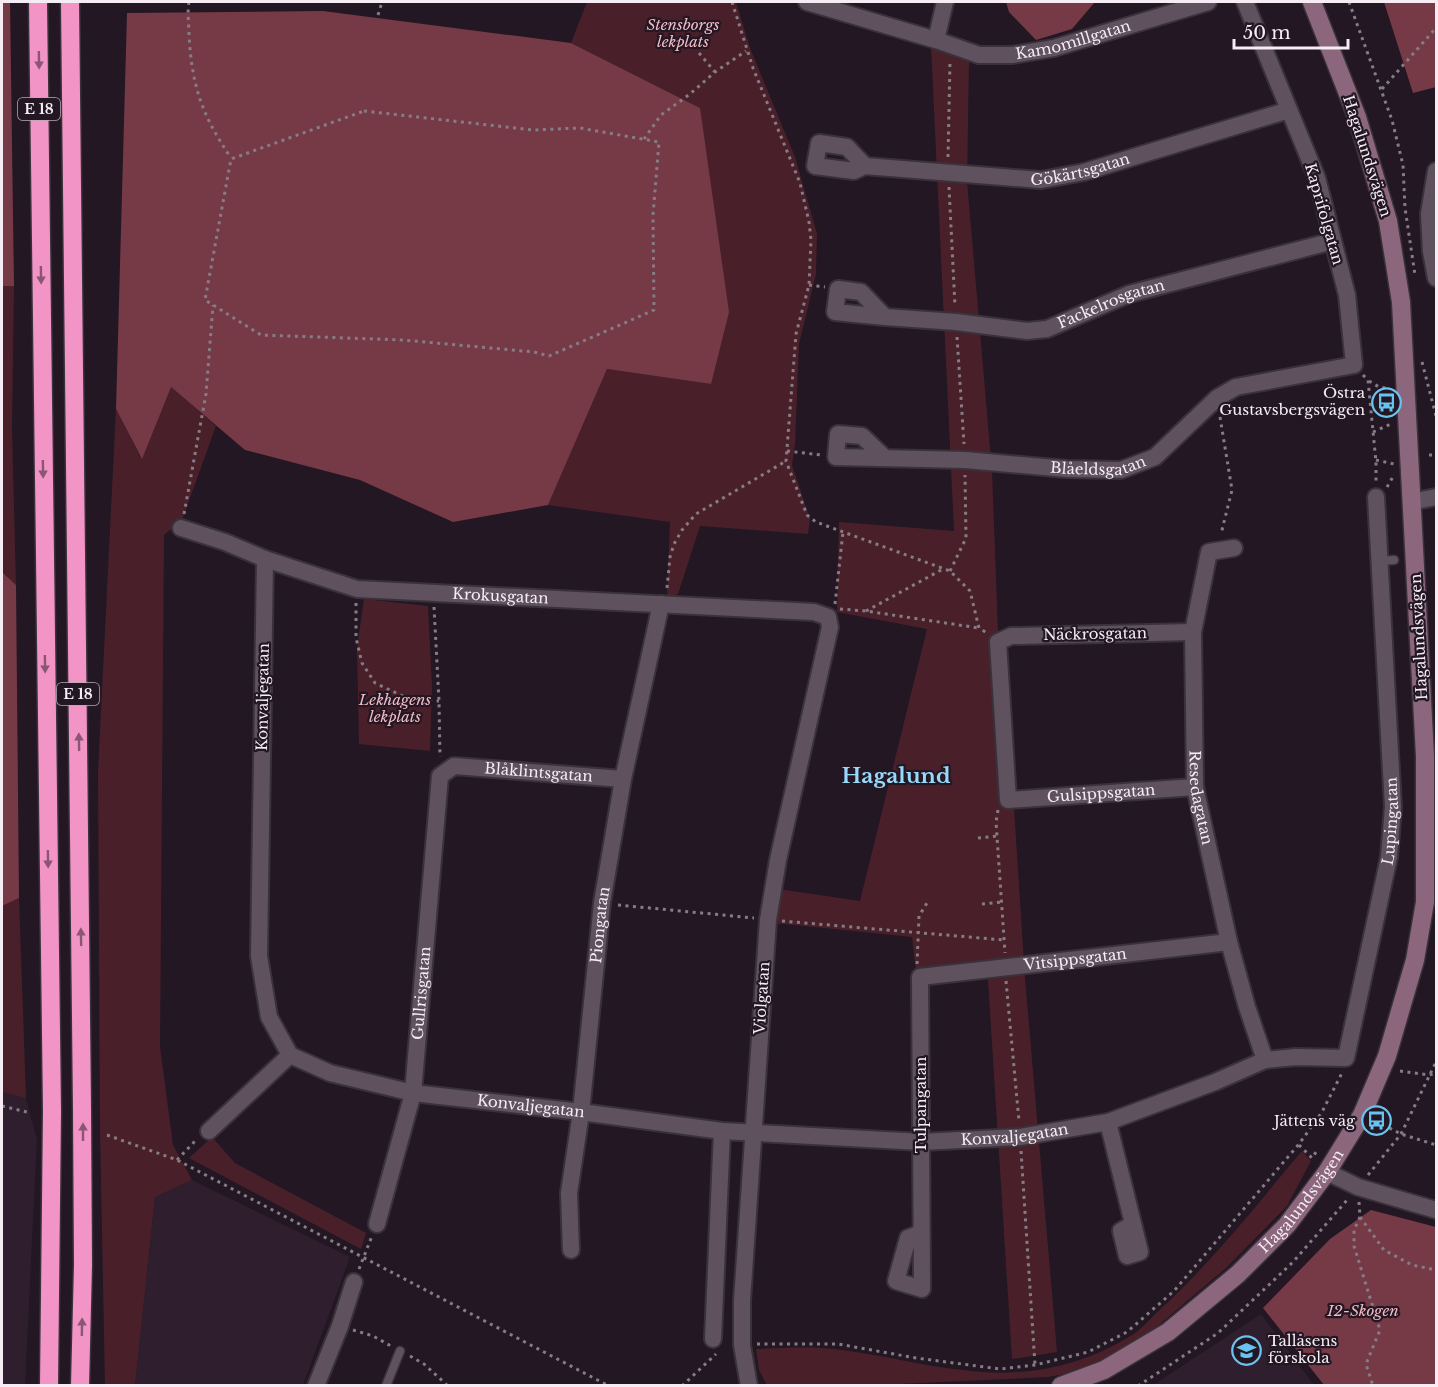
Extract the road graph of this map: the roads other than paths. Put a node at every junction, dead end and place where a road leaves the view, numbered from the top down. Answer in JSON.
{"nodes":[{"id":1,"x":38,"y":2,"type":"edge"},
{"id":2,"x":70,"y":2,"type":"edge"},
{"id":3,"x":807,"y":2,"type":"edge"},
{"id":4,"x":945,"y":2,"type":"edge"},
{"id":5,"x":1208,"y":2,"type":"edge"},
{"id":6,"x":1245,"y":2,"type":"edge"},
{"id":7,"x":1312,"y":2,"type":"edge"},
{"id":8,"x":936,"y":40,"type":"junction"},
{"id":9,"x":1288,"y":110,"type":"junction"},
{"id":10,"x":865,"y":166,"type":"dead end"},
{"id":11,"x":1436,"y":171,"type":"edge"},
{"id":12,"x":1333,"y":241,"type":"junction"},
{"id":13,"x":1437,"y":278,"type":"edge"},
{"id":14,"x":885,"y":317,"type":"dead end"},
{"id":15,"x":1354,"y":365,"type":"joint"},
{"id":16,"x":836,"y":457,"type":"road end"},
{"id":17,"x":1437,"y":497,"type":"edge"},
{"id":18,"x":1376,"y":500,"type":"road end"},
{"id":19,"x":1411,"y":502,"type":"junction"},
{"id":20,"x":181,"y":528,"type":"road end"},
{"id":21,"x":1234,"y":548,"type":"dead end"},
{"id":22,"x":265,"y":559,"type":"junction"},
{"id":23,"x":661,"y":604,"type":"junction"},
{"id":24,"x":828,"y":617,"type":"joint"},
{"id":25,"x":1193,"y":632,"type":"junction"},
{"id":26,"x":440,"y":776,"type":"joint"},
{"id":27,"x":623,"y":779,"type":"junction"},
{"id":28,"x":1195,"y":787,"type":"junction"},
{"id":29,"x":1008,"y":800,"type":"joint"},
{"id":30,"x":1229,"y":942,"type":"junction"},
{"id":31,"x":920,"y":977,"type":"joint"},
{"id":32,"x":290,"y":1055,"type":"junction"},
{"id":33,"x":1265,"y":1060,"type":"junction"},
{"id":34,"x":413,"y":1093,"type":"junction"},
{"id":35,"x":581,"y":1112,"type":"junction"},
{"id":36,"x":1108,"y":1122,"type":"junction"},
{"id":37,"x":209,"y":1131,"type":"road end"},
{"id":38,"x":722,"y":1131,"type":"junction"},
{"id":39,"x":752,"y":1132,"type":"junction"},
{"id":40,"x":922,"y":1142,"type":"junction"},
{"id":41,"x":1327,"y":1172,"type":"junction"},
{"id":42,"x":1437,"y":1210,"type":"edge"},
{"id":43,"x":376,"y":1224,"type":"road end"},
{"id":44,"x":1133,"y":1224,"type":"dead end"},
{"id":45,"x":921,"y":1233,"type":"dead end"},
{"id":46,"x":571,"y":1250,"type":"dead end"},
{"id":47,"x":354,"y":1282,"type":"road end"},
{"id":48,"x":713,"y":1339,"type":"dead end"},
{"id":49,"x":400,"y":1351,"type":"dead end"},
{"id":50,"x":1071,"y":1384,"type":"edge"},
{"id":51,"x":50,"y":1386,"type":"edge"},
{"id":52,"x":80,"y":1386,"type":"edge"},
{"id":53,"x":316,"y":1386,"type":"edge"},
{"id":54,"x":386,"y":1386,"type":"edge"},
{"id":55,"x":749,"y":1386,"type":"edge"}],
"edges":[{"from":1,"to":51,"type":"highway","number":"E 18","one_way":true},
{"from":52,"to":2,"type":"highway","number":"E 18","one_way":true},
{"from":3,"to":8,"type":"street","name":"Kamomillgatan"},
{"from":4,"to":8,"type":"street"},
{"from":5,"to":8,"type":"street","name":"Kamomillgatan"},
{"from":6,"to":9,"type":"street","name":"Kaprifolgatan"},
{"from":7,"to":19,"type":"street","name":"Hagalundsvägen"},
{"from":9,"to":10,"type":"street","name":"Gökärtsgatan"},
{"from":9,"to":12,"type":"street","name":"Kaprifolgatan"},
{"from":11,"to":13,"type":"street"},
{"from":12,"to":14,"type":"street","name":"Fackelrosgatan"},
{"from":12,"to":15,"type":"street","name":"Kaprifolgatan"},
{"from":15,"to":16,"type":"street","name":"Blåeldsgatan"},
{"from":17,"to":19,"type":"street"},
{"from":18,"to":33,"type":"street","name":"Lupingatan"},
{"from":19,"to":41,"type":"street","name":"Hagalundsvägen"},
{"from":20,"to":22,"type":"street","name":"Krokusgatan"},
{"from":21,"to":25,"type":"street","name":"Resedagatan"},
{"from":22,"to":23,"type":"street","name":"Krokusgatan"},
{"from":22,"to":32,"type":"street","name":"Konvaljegatan"},
{"from":23,"to":24,"type":"street","name":"Krokusgatan"},
{"from":23,"to":27,"type":"street","name":"Piongatan"},
{"from":24,"to":39,"type":"street","name":"Violgatan"},
{"from":25,"to":28,"type":"street","name":"Resedagatan"},
{"from":25,"to":29,"type":"street","name":"Näckrosgatan"},
{"from":26,"to":27,"type":"street","name":"Blåklintsgatan"},
{"from":26,"to":34,"type":"street","name":"Gullrisgatan"},
{"from":27,"to":35,"type":"street","name":"Piongatan"},
{"from":28,"to":29,"type":"street","name":"Gulsippsgatan"},
{"from":28,"to":30,"type":"street","name":"Resedagatan"},
{"from":30,"to":31,"type":"street","name":"Vitsippsgatan"},
{"from":30,"to":33,"type":"street","name":"Resedagatan"},
{"from":31,"to":40,"type":"street","name":"Tulpangatan"},
{"from":32,"to":34,"type":"street","name":"Konvaljegatan"},
{"from":32,"to":37,"type":"street"},
{"from":33,"to":36,"type":"street","name":"Konvaljegatan"},
{"from":34,"to":35,"type":"street","name":"Konvaljegatan"},
{"from":34,"to":43,"type":"street","name":"Gullrisgatan"},
{"from":35,"to":38,"type":"street","name":"Konvaljegatan"},
{"from":35,"to":46,"type":"street","name":"Piongatan"},
{"from":36,"to":40,"type":"street","name":"Konvaljegatan"},
{"from":36,"to":44,"type":"street"},
{"from":38,"to":39,"type":"street","name":"Konvaljegatan"},
{"from":38,"to":48,"type":"street"},
{"from":39,"to":40,"type":"street","name":"Konvaljegatan"},
{"from":39,"to":55,"type":"street","name":"Violgatan"},
{"from":40,"to":45,"type":"street","name":"Tulpangatan"},
{"from":41,"to":42,"type":"street"},
{"from":41,"to":50,"type":"street","name":"Hagalundsvägen"},
{"from":47,"to":53,"type":"street"},
{"from":49,"to":54,"type":"lane"}]}
